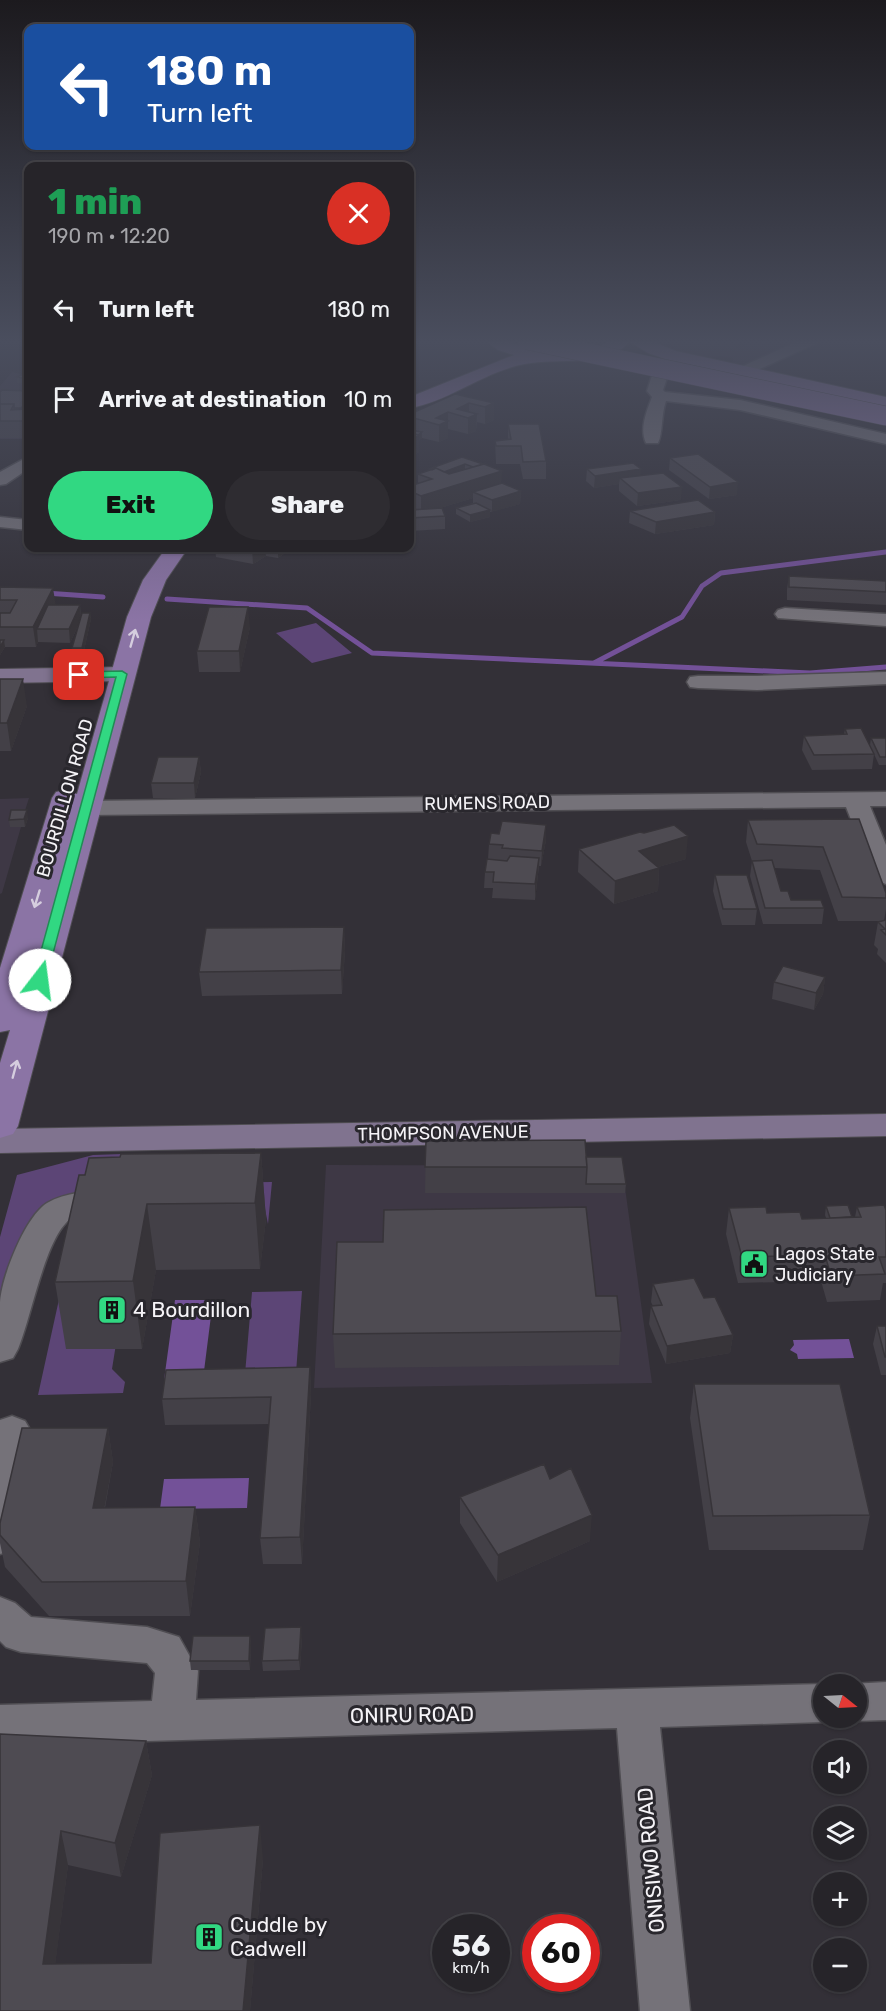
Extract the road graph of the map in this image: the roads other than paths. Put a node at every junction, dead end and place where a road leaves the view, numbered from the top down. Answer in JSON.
{"nodes":[{"id":1,"x":652,"y":434,"type":"edge"},
{"id":2,"x":864,"y":434,"type":"edge"},
{"id":3,"x":652,"y":439,"type":"dead end"},
{"id":4,"x":886,"y":439,"type":"edge"},
{"id":5,"x":22,"y":465,"type":"dead end"},
{"id":6,"x":0,"y":480,"type":"edge"},
{"id":7,"x":0,"y":522,"type":"edge"},
{"id":8,"x":24,"y":525,"type":"edge"},
{"id":9,"x":155,"y":552,"type":"edge"},
{"id":10,"x":174,"y":552,"type":"edge"},
{"id":11,"x":785,"y":614,"type":"dead end"},
{"id":12,"x":886,"y":620,"type":"edge"},
{"id":13,"x":110,"y":674,"type":"junction"},
{"id":14,"x":0,"y":676,"type":"edge"},
{"id":15,"x":886,"y":678,"type":"edge"},
{"id":16,"x":698,"y":682,"type":"dead end"},
{"id":17,"x":886,"y":799,"type":"edge"},
{"id":18,"x":855,"y":800,"type":"junction"},
{"id":19,"x":87,"y":808,"type":"junction"},
{"id":20,"x":886,"y":876,"type":"edge"},
{"id":21,"x":0,"y":1022,"type":"edge"},
{"id":22,"x":886,"y":1125,"type":"edge"},
{"id":23,"x":0,"y":1126,"type":"edge"},
{"id":24,"x":0,"y":1141,"type":"edge"},
{"id":25,"x":139,"y":1194,"type":"edge"},
{"id":26,"x":0,"y":1349,"type":"edge"},
{"id":27,"x":12,"y":1431,"type":"dead end"},
{"id":28,"x":0,"y":1538,"type":"edge"},
{"id":29,"x":0,"y":1615,"type":"edge"},
{"id":30,"x":886,"y":1701,"type":"edge"},
{"id":31,"x":867,"y":1702,"type":"edge"},
{"id":32,"x":813,"y":1703,"type":"edge"},
{"id":33,"x":637,"y":1710,"type":"junction"},
{"id":34,"x":172,"y":1721,"type":"junction"},
{"id":35,"x":0,"y":1725,"type":"edge"},
{"id":36,"x":665,"y":2011,"type":"edge"}],
"edges":[{"from":1,"to":3,"type":"street"},
{"from":2,"to":4,"type":"street"},
{"from":5,"to":6,"type":"street"},
{"from":7,"to":8,"type":"street"},
{"from":9,"to":13,"type":"main road","name":"BOURDILLON ROAD"},
{"from":13,"to":10,"type":"main road","name":"BOURDILLON ROAD","one_way":true},
{"from":11,"to":12,"type":"street"},
{"from":13,"to":14,"type":"street"},
{"from":13,"to":19,"type":"main road","name":"BOURDILLON ROAD"},
{"from":13,"to":21,"type":"main road","name":"BOURDILLON ROAD","one_way":true},
{"from":15,"to":16,"type":"street"},
{"from":17,"to":18,"type":"street","name":"RUMENS ROAD"},
{"from":18,"to":19,"type":"street","name":"RUMENS ROAD"},
{"from":18,"to":20,"type":"street"},
{"from":23,"to":19,"type":"main road","name":"BOURDILLON ROAD","one_way":true},
{"from":22,"to":24,"type":"street","name":"THOMPSON AVENUE"},
{"from":25,"to":26,"type":"street"},
{"from":27,"to":28,"type":"street"},
{"from":29,"to":34,"type":"street"},
{"from":30,"to":31,"type":"street"},
{"from":32,"to":33,"type":"street","name":"ONIRU ROAD"},
{"from":33,"to":34,"type":"street","name":"ONIRU ROAD"},
{"from":33,"to":36,"type":"street","name":"ONISIWO ROAD"},
{"from":34,"to":35,"type":"street","name":"ONIRU ROAD"}]}
